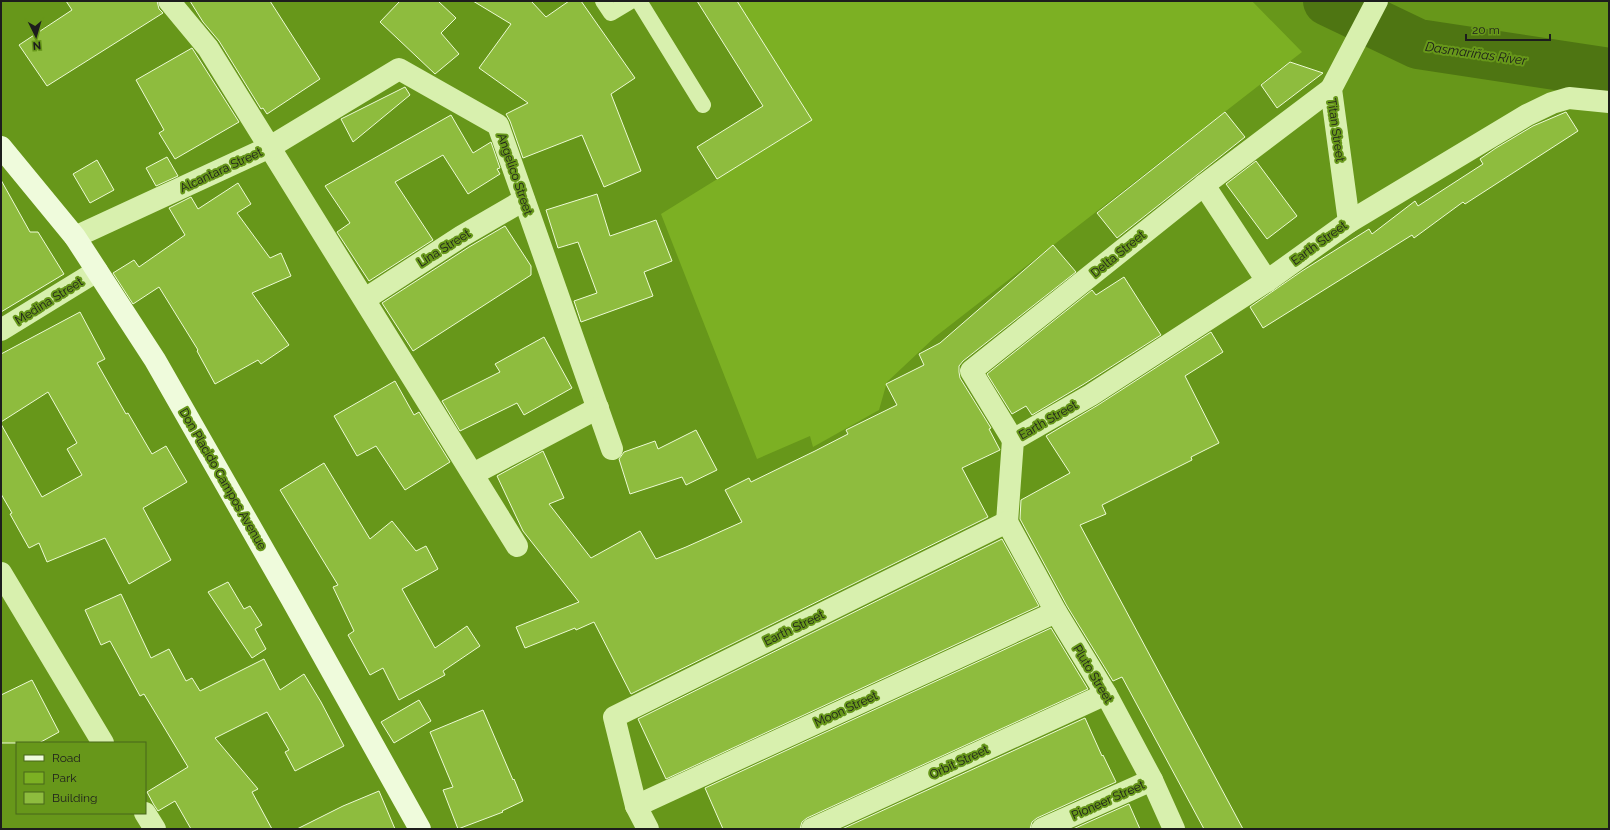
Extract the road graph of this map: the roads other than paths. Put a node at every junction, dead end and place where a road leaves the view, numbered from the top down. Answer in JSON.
{"nodes":[{"id":1,"x":169,"y":1,"type":"edge"},
{"id":2,"x":603,"y":1,"type":"edge"},
{"id":3,"x":632,"y":1,"type":"edge"},
{"id":4,"x":639,"y":1,"type":"edge"},
{"id":5,"x":1377,"y":1,"type":"edge"},
{"id":6,"x":1331,"y":89,"type":"junction"},
{"id":7,"x":1609,"y":102,"type":"edge"},
{"id":8,"x":703,"y":105,"type":"dead end"},
{"id":9,"x":1,"y":147,"type":"edge"},
{"id":10,"x":270,"y":147,"type":"junction"},
{"id":11,"x":1204,"y":185,"type":"junction"},
{"id":12,"x":524,"y":200,"type":"junction"},
{"id":13,"x":1349,"y":222,"type":"junction"},
{"id":14,"x":75,"y":237,"type":"junction"},
{"id":15,"x":97,"y":271,"type":"junction"},
{"id":16,"x":1267,"y":280,"type":"junction"},
{"id":17,"x":365,"y":299,"type":"junction"},
{"id":18,"x":1,"y":330,"type":"edge"},
{"id":19,"x":598,"y":408,"type":"junction"},
{"id":20,"x":1013,"y":440,"type":"junction"},
{"id":21,"x":612,"y":449,"type":"dead end"},
{"id":22,"x":473,"y":474,"type":"junction"},
{"id":23,"x":1007,"y":522,"type":"junction"},
{"id":24,"x":517,"y":546,"type":"dead end"},
{"id":25,"x":1,"y":573,"type":"edge"},
{"id":26,"x":1056,"y":612,"type":"junction"},
{"id":27,"x":1106,"y":694,"type":"junction"},
{"id":28,"x":102,"y":742,"type":"edge"},
{"id":29,"x":1152,"y":780,"type":"junction"},
{"id":30,"x":636,"y":806,"type":"junction"},
{"id":31,"x":146,"y":814,"type":"edge"},
{"id":32,"x":155,"y":829,"type":"edge"},
{"id":33,"x":420,"y":829,"type":"edge"},
{"id":34,"x":648,"y":829,"type":"edge"},
{"id":35,"x":812,"y":829,"type":"edge"},
{"id":36,"x":1042,"y":829,"type":"edge"},
{"id":37,"x":1174,"y":829,"type":"edge"}],
"edges":[{"from":1,"to":10,"type":"street","name":"Alcantara Street"},
{"from":2,"to":3,"type":"lane"},
{"from":4,"to":8,"type":"lane"},
{"from":5,"to":6,"type":"street","name":"Titan Street"},
{"from":6,"to":11,"type":"street","name":"Delta Street"},
{"from":6,"to":13,"type":"street","name":"Titan Street"},
{"from":7,"to":13,"type":"street","name":"Earth Street"},
{"from":9,"to":14,"type":"main road","name":"Don Placido Campos Avenue"},
{"from":10,"to":12,"type":"street","name":"Angelico Street"},
{"from":10,"to":14,"type":"street","name":"Alcantara Street"},
{"from":10,"to":17,"type":"street"},
{"from":11,"to":16,"type":"street"},
{"from":11,"to":20,"type":"street","name":"Delta Street"},
{"from":12,"to":17,"type":"street","name":"Lina Street"},
{"from":12,"to":19,"type":"street","name":"Angelico Street"},
{"from":13,"to":16,"type":"street","name":"Earth Street"},
{"from":14,"to":15,"type":"main road","name":"Don Placido Campos Avenue"},
{"from":15,"to":18,"type":"street","name":"Medina Street"},
{"from":15,"to":33,"type":"main road","name":"Don Placido Campos Avenue"},
{"from":16,"to":20,"type":"street","name":"Earth Street"},
{"from":17,"to":22,"type":"street"},
{"from":19,"to":21,"type":"street","name":"Angelico Street"},
{"from":19,"to":22,"type":"street"},
{"from":20,"to":23,"type":"street","name":"Earth Street"},
{"from":22,"to":24,"type":"street"},
{"from":23,"to":26,"type":"street","name":"Pluto Street"},
{"from":23,"to":30,"type":"street","name":"Earth Street"},
{"from":25,"to":28,"type":"street"},
{"from":26,"to":27,"type":"street","name":"Pluto Street"},
{"from":26,"to":30,"type":"street","name":"Moon Street"},
{"from":27,"to":29,"type":"street","name":"Pluto Street"},
{"from":27,"to":35,"type":"street","name":"Orbit Street"},
{"from":29,"to":36,"type":"street","name":"Pioneer Street"},
{"from":29,"to":37,"type":"street","name":"Pluto Street"},
{"from":30,"to":34,"type":"street","name":"Earth Street"},
{"from":31,"to":32,"type":"street"}]}
